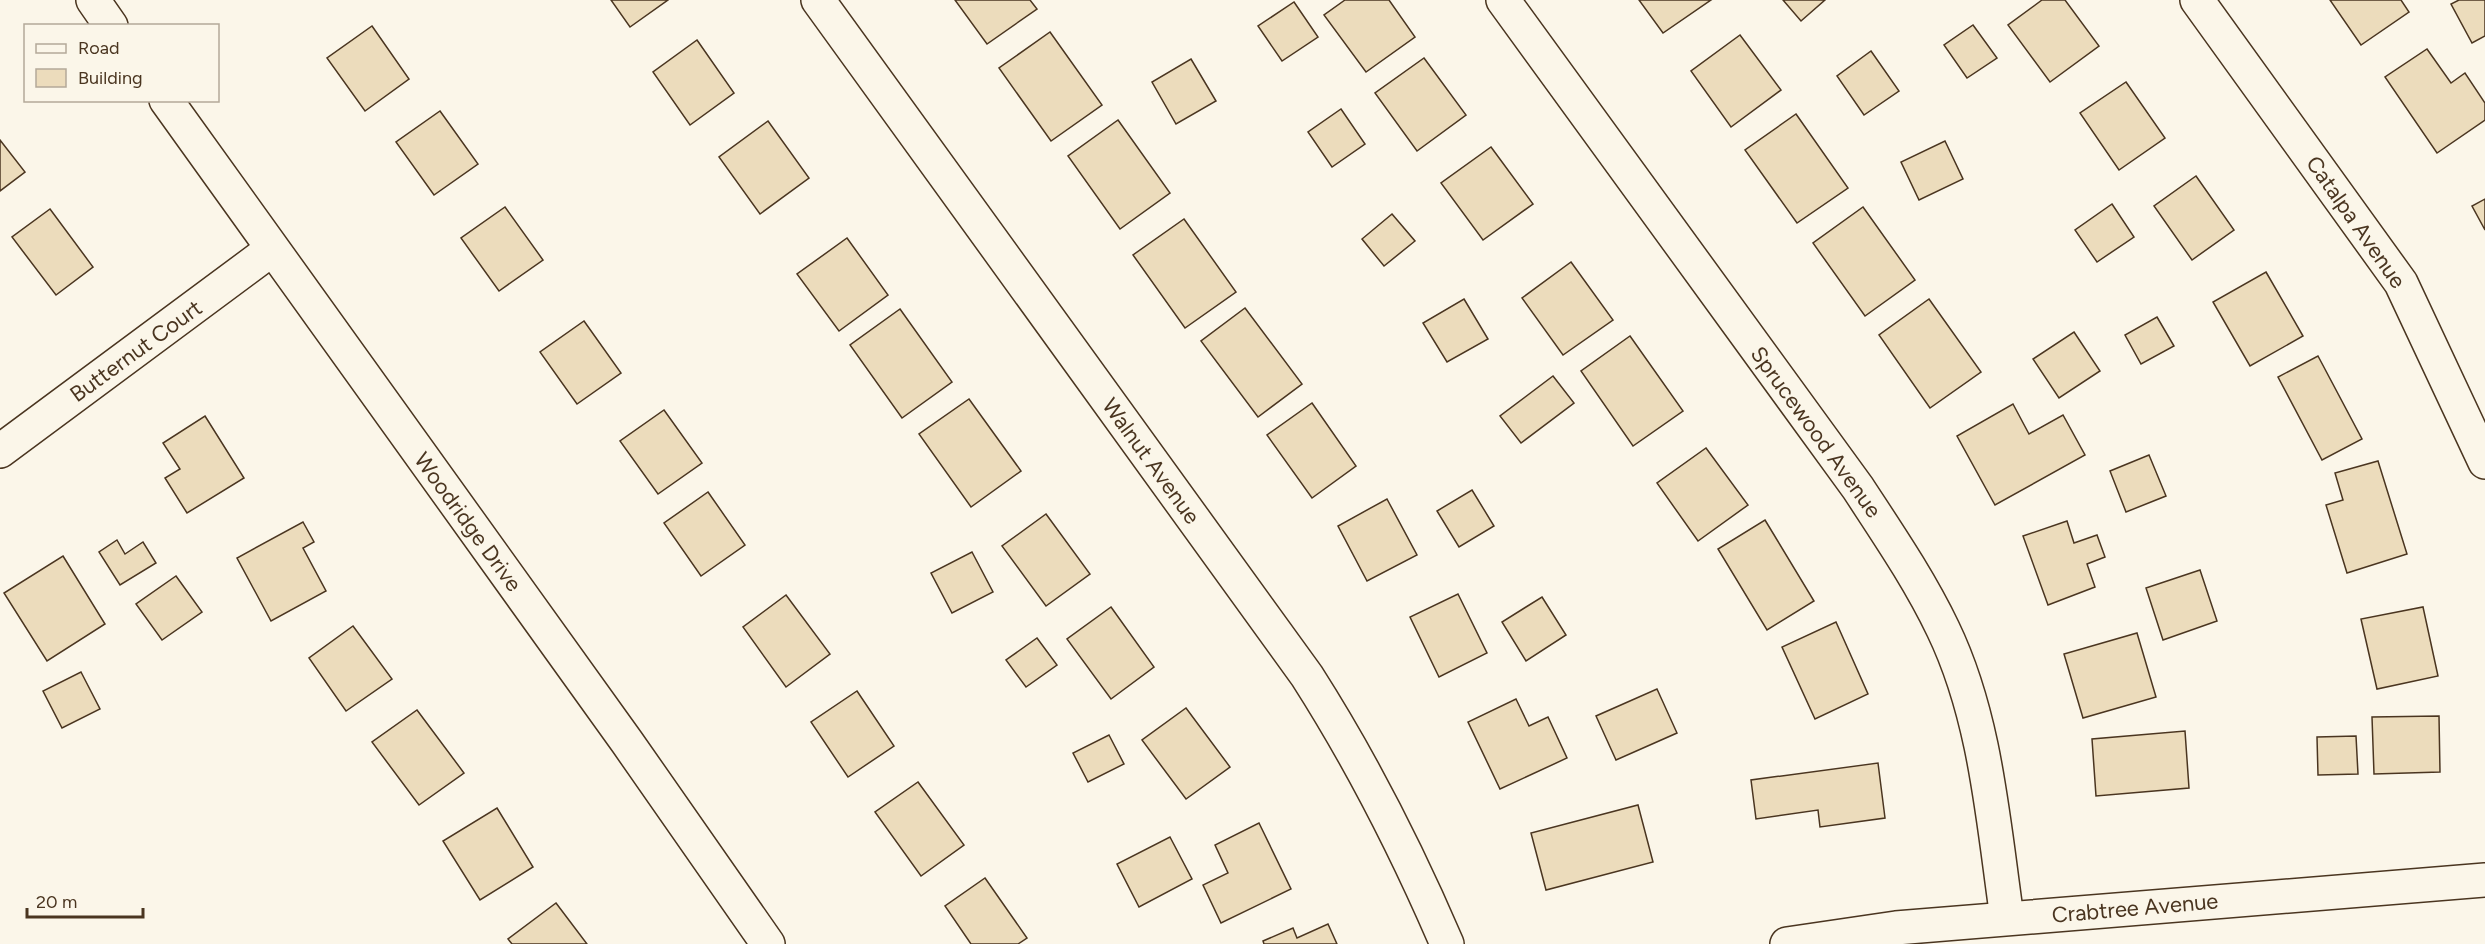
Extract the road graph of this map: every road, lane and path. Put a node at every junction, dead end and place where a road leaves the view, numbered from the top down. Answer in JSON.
{"nodes":[{"id":1,"x":93,"y":0,"type":"edge"},
{"id":2,"x":818,"y":0,"type":"edge"},
{"id":3,"x":1503,"y":0,"type":"edge"},
{"id":4,"x":2197,"y":0,"type":"edge"},
{"id":5,"x":110,"y":24,"type":"edge"},
{"id":6,"x":167,"y":102,"type":"edge"},
{"id":7,"x":271,"y":250,"type":"junction"},
{"id":8,"x":2477,"y":421,"type":"edge"},
{"id":9,"x":0,"y":451,"type":"edge"},
{"id":10,"x":2485,"y":462,"type":"edge"},
{"id":11,"x":2485,"y":880,"type":"edge"},
{"id":12,"x":2007,"y":918,"type":"junction"},
{"id":13,"x":768,"y":944,"type":"edge"},
{"id":14,"x":1447,"y":944,"type":"edge"},
{"id":15,"x":1787,"y":944,"type":"edge"}],
"edges":[{"from":1,"to":5,"type":"street"},
{"from":2,"to":14,"type":"street","name":"Walnut Avenue"},
{"from":3,"to":12,"type":"street","name":"Sprucewood Avenue"},
{"from":4,"to":8,"type":"street","name":"Catalpa Avenue"},
{"from":6,"to":7,"type":"street","name":"Woodridge Drive"},
{"from":7,"to":9,"type":"street","name":"Butternut Court"},
{"from":7,"to":13,"type":"street","name":"Woodridge Drive"},
{"from":8,"to":10,"type":"street","name":"Catalpa Avenue"},
{"from":11,"to":12,"type":"street","name":"Crabtree Avenue"},
{"from":12,"to":15,"type":"street","name":"Crabtree Avenue"}]}
